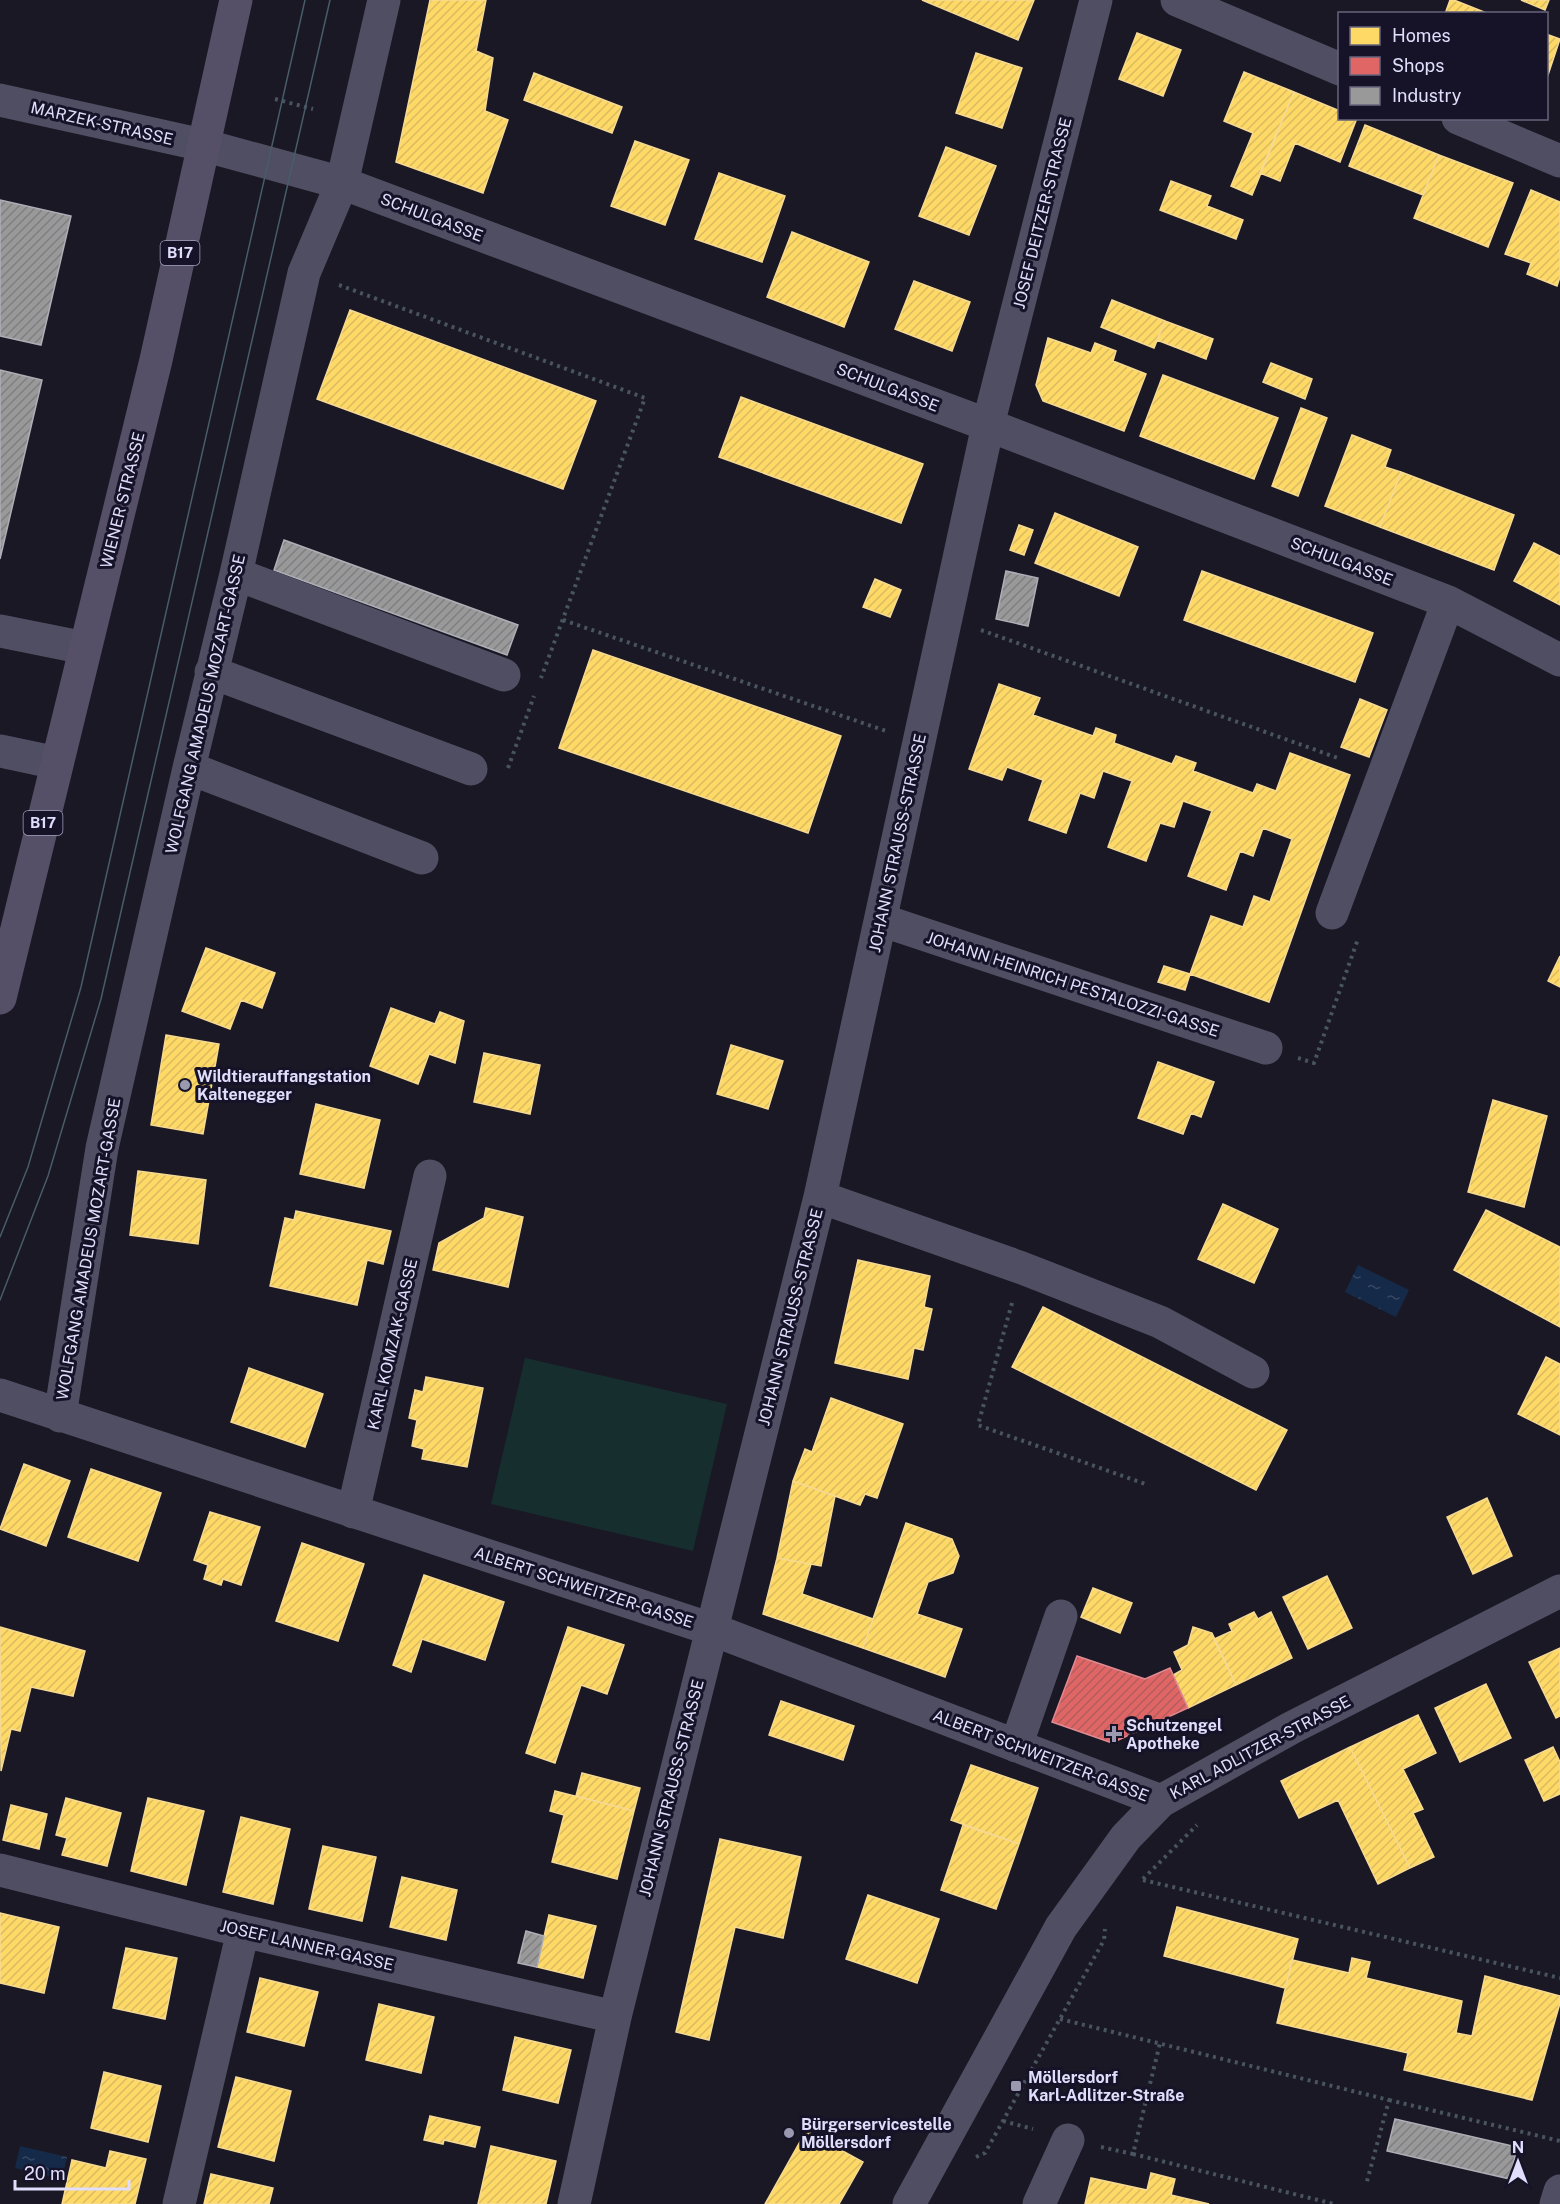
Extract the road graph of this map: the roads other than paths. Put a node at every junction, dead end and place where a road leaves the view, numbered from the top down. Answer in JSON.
{"nodes":[{"id":1,"x":236,"y":0,"type":"edge"},
{"id":2,"x":384,"y":0,"type":"edge"},
{"id":3,"x":1096,"y":0,"type":"edge"},
{"id":4,"x":1177,"y":0,"type":"edge"},
{"id":5,"x":1338,"y":68,"type":"edge"},
{"id":6,"x":0,"y":100,"type":"edge"},
{"id":7,"x":1463,"y":120,"type":"edge"},
{"id":8,"x":203,"y":145,"type":"junction"},
{"id":9,"x":1560,"y":161,"type":"edge"},
{"id":10,"x":342,"y":183,"type":"junction"},
{"id":11,"x":988,"y":425,"type":"junction"},
{"id":12,"x":236,"y":574,"type":"junction"},
{"id":13,"x":1448,"y":602,"type":"junction"},
{"id":14,"x":0,"y":631,"type":"edge"},
{"id":15,"x":86,"y":648,"type":"junction"},
{"id":16,"x":1560,"y":660,"type":"edge"},
{"id":17,"x":212,"y":672,"type":"junction"},
{"id":18,"x":504,"y":675,"type":"dead end"},
{"id":19,"x":0,"y":751,"type":"edge"},
{"id":20,"x":57,"y":763,"type":"junction"},
{"id":21,"x":189,"y":768,"type":"junction"},
{"id":22,"x":471,"y":769,"type":"road end"},
{"id":23,"x":422,"y":858,"type":"dead end"},
{"id":24,"x":1332,"y":913,"type":"road end"},
{"id":25,"x":881,"y":920,"type":"junction"},
{"id":26,"x":0,"y":998,"type":"edge"},
{"id":27,"x":1266,"y":1048,"type":"road end"},
{"id":28,"x":430,"y":1176,"type":"dead end"},
{"id":29,"x":820,"y":1197,"type":"junction"},
{"id":30,"x":1253,"y":1372,"type":"dead end"},
{"id":31,"x":0,"y":1395,"type":"edge"},
{"id":32,"x":60,"y":1416,"type":"junction"},
{"id":33,"x":353,"y":1512,"type":"junction"},
{"id":34,"x":1560,"y":1592,"type":"edge"},
{"id":35,"x":1061,"y":1616,"type":"dead end"},
{"id":36,"x":711,"y":1629,"type":"junction"},
{"id":37,"x":1016,"y":1746,"type":"junction"},
{"id":38,"x":1161,"y":1801,"type":"junction"},
{"id":39,"x":0,"y":1870,"type":"edge"},
{"id":40,"x":243,"y":1931,"type":"junction"},
{"id":41,"x":615,"y":2017,"type":"junction"},
{"id":42,"x":1068,"y":2140,"type":"road end"},
{"id":43,"x":1560,"y":2191,"type":"edge"},
{"id":44,"x":179,"y":2204,"type":"edge"},
{"id":45,"x":574,"y":2204,"type":"edge"},
{"id":46,"x":909,"y":2204,"type":"edge"},
{"id":47,"x":1039,"y":2204,"type":"edge"},
{"id":48,"x":1556,"y":2204,"type":"edge"}],
"edges":[{"from":1,"to":8,"type":"main road","name":"WIENER STRASSE","number":"B17"},
{"from":2,"to":10,"type":"street","name":"WOLFGANG AMADEUS MOZART-GASSE"},
{"from":3,"to":11,"type":"street","name":"JOSEF DEITZER-STRASSE"},
{"from":4,"to":5,"type":"street"},
{"from":6,"to":8,"type":"street","name":"MARZEK-STRASSE"},
{"from":7,"to":9,"type":"street"},
{"from":8,"to":10,"type":"street","name":"SCHULGASSE"},
{"from":8,"to":15,"type":"main road","name":"WIENER STRASSE","number":"B17"},
{"from":10,"to":11,"type":"street","name":"SCHULGASSE"},
{"from":10,"to":12,"type":"street","name":"WOLFGANG AMADEUS MOZART-GASSE"},
{"from":11,"to":13,"type":"street","name":"SCHULGASSE"},
{"from":11,"to":25,"type":"street","name":"JOHANN STRAUSS-STRASSE"},
{"from":12,"to":17,"type":"street","name":"WOLFGANG AMADEUS MOZART-GASSE"},
{"from":12,"to":18,"type":"street"},
{"from":13,"to":16,"type":"street","name":"SCHULGASSE"},
{"from":13,"to":24,"type":"street"},
{"from":14,"to":15,"type":"street"},
{"from":15,"to":20,"type":"main road","name":"WIENER STRASSE","number":"B17"},
{"from":17,"to":21,"type":"street","name":"WOLFGANG AMADEUS MOZART-GASSE"},
{"from":17,"to":22,"type":"street"},
{"from":19,"to":20,"type":"street"},
{"from":20,"to":26,"type":"main road","name":"WIENER STRASSE","number":"B17"},
{"from":21,"to":23,"type":"street"},
{"from":21,"to":32,"type":"street","name":"WOLFGANG AMADEUS MOZART-GASSE"},
{"from":25,"to":27,"type":"street","name":"JOHANN HEINRICH PESTALOZZI-GASSE"},
{"from":25,"to":29,"type":"street","name":"JOHANN STRAUSS-STRASSE"},
{"from":28,"to":33,"type":"street","name":"KARL KOMZAK-GASSE"},
{"from":29,"to":30,"type":"street"},
{"from":29,"to":36,"type":"street","name":"JOHANN STRAUSS-STRASSE"},
{"from":31,"to":32,"type":"street","name":"ALBERT SCHWEITZER-GASSE"},
{"from":32,"to":33,"type":"street","name":"ALBERT SCHWEITZER-GASSE"},
{"from":33,"to":36,"type":"street","name":"ALBERT SCHWEITZER-GASSE"},
{"from":34,"to":38,"type":"street","name":"KARL ADLITZER-STRASSE"},
{"from":35,"to":37,"type":"street"},
{"from":36,"to":37,"type":"street","name":"ALBERT SCHWEITZER-GASSE"},
{"from":36,"to":41,"type":"street","name":"JOHANN STRAUSS-STRASSE"},
{"from":37,"to":38,"type":"street","name":"ALBERT SCHWEITZER-GASSE"},
{"from":38,"to":46,"type":"street","name":"KARL ADLITZER-STRASSE"},
{"from":39,"to":40,"type":"street","name":"JOSEF LANNER-GASSE"},
{"from":40,"to":41,"type":"street","name":"JOSEF LANNER-GASSE"},
{"from":40,"to":44,"type":"street"},
{"from":41,"to":45,"type":"street","name":"JOHANN STRAUSS-STRASSE"},
{"from":42,"to":47,"type":"street"},
{"from":43,"to":48,"type":"street"}]}
